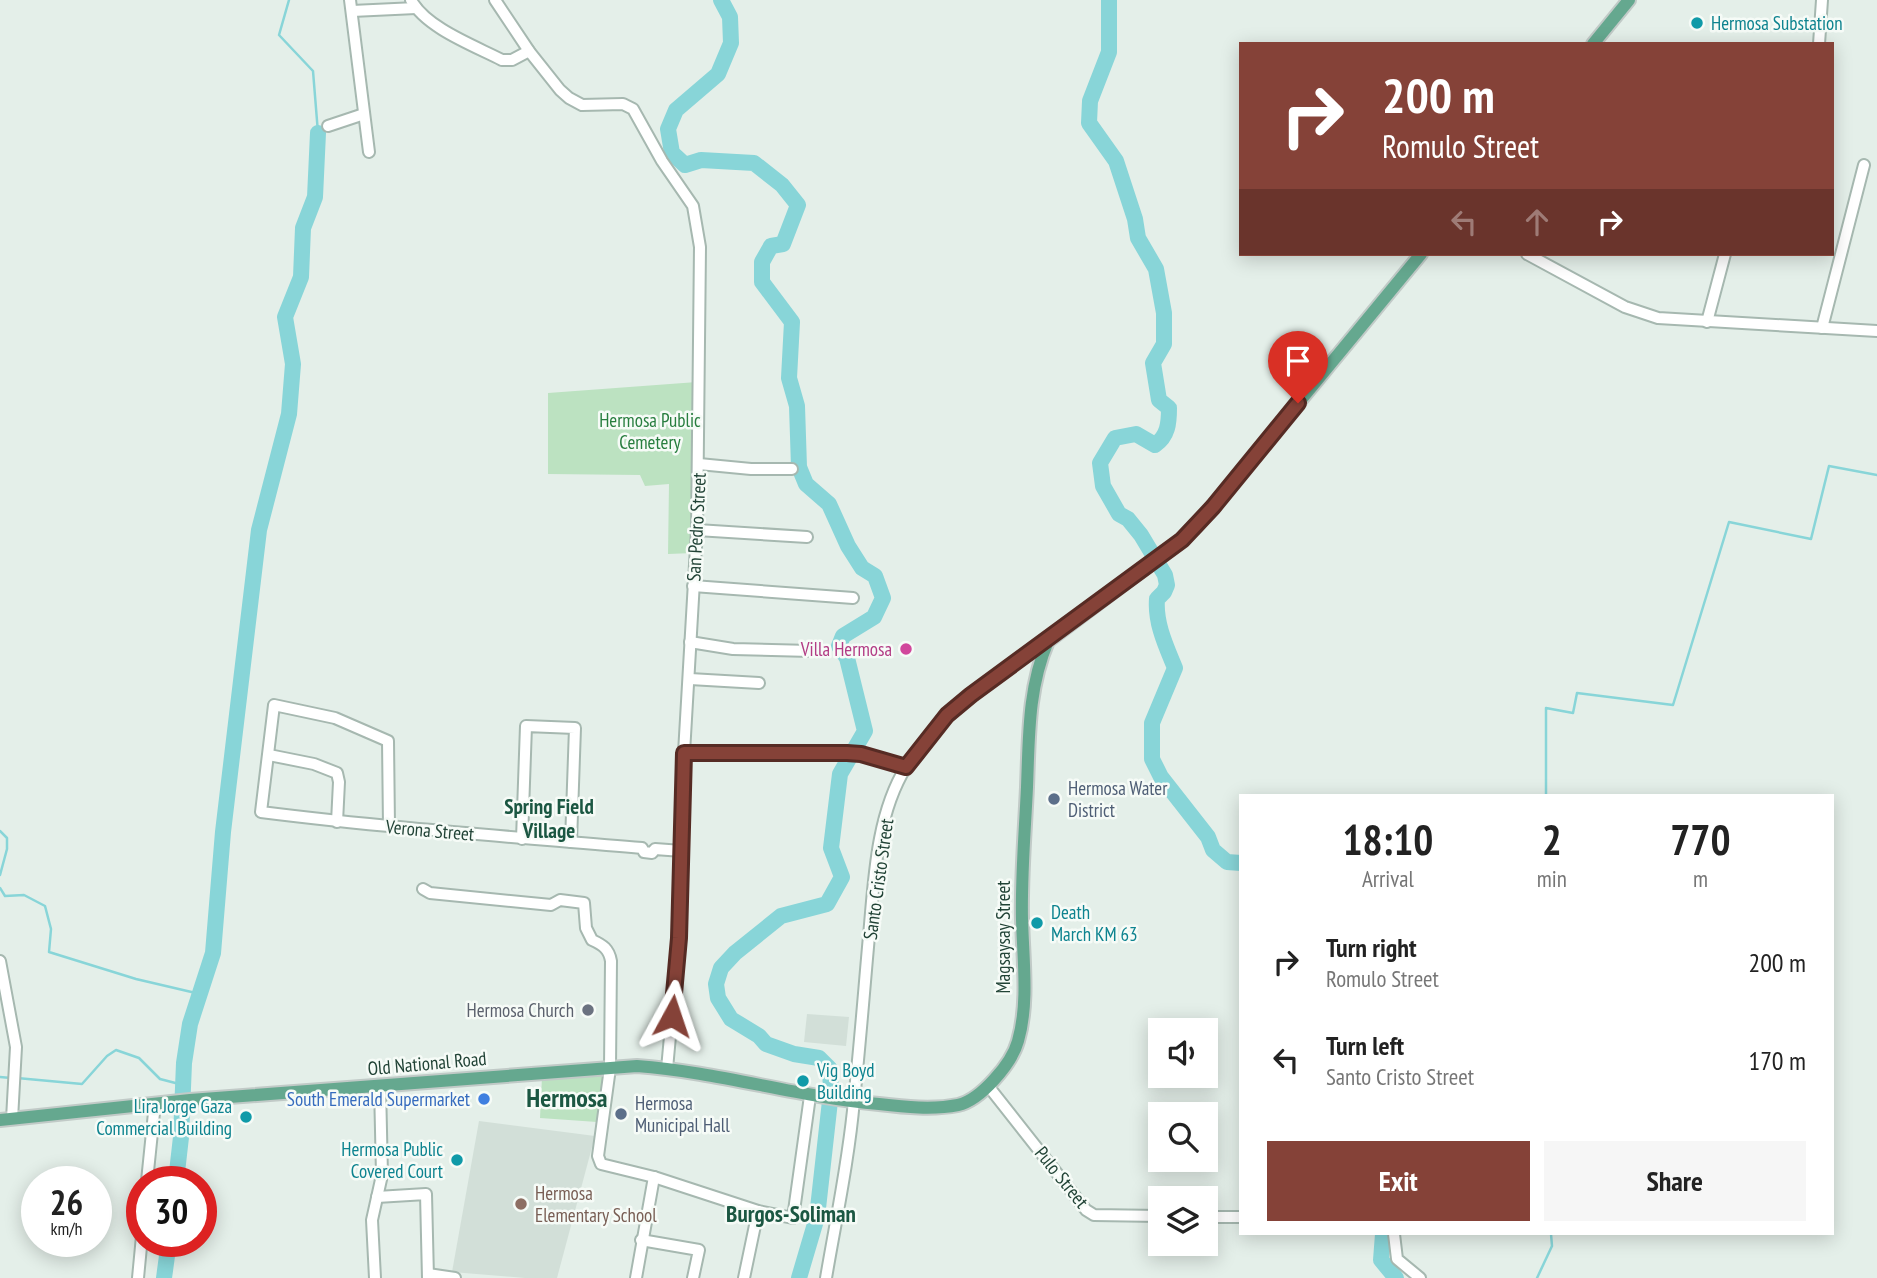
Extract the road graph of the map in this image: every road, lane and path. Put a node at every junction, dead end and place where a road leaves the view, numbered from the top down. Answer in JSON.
{"nodes":[{"id":1,"x":495,"y":0,"type":"edge"},
{"id":2,"x":1629,"y":0,"type":"edge"},
{"id":3,"x":1822,"y":0,"type":"edge"},
{"id":4,"x":414,"y":4,"type":"edge"},
{"id":5,"x":351,"y":6,"type":"edge"},
{"id":6,"x":1596,"y":42,"type":"edge"},
{"id":7,"x":1819,"y":42,"type":"edge"},
{"id":8,"x":529,"y":51,"type":"junction"},
{"id":9,"x":364,"y":114,"type":"junction"},
{"id":10,"x":328,"y":126,"type":"dead end"},
{"id":11,"x":369,"y":152,"type":"dead end"},
{"id":12,"x":1864,"y":165,"type":"dead end"},
{"id":13,"x":1420,"y":256,"type":"edge"},
{"id":14,"x":1531,"y":256,"type":"edge"},
{"id":15,"x":1724,"y":256,"type":"edge"},
{"id":16,"x":1707,"y":322,"type":"junction"},
{"id":17,"x":1822,"y":328,"type":"junction"},
{"id":18,"x":1877,"y":331,"type":"edge"},
{"id":19,"x":699,"y":464,"type":"junction"},
{"id":20,"x":792,"y":469,"type":"dead end"},
{"id":21,"x":697,"y":530,"type":"junction"},
{"id":22,"x":807,"y":537,"type":"dead end"},
{"id":23,"x":693,"y":586,"type":"junction"},
{"id":24,"x":853,"y":598,"type":"dead end"},
{"id":25,"x":1048,"y":641,"type":"junction"},
{"id":26,"x":690,"y":642,"type":"junction"},
{"id":27,"x":811,"y":651,"type":"dead end"},
{"id":28,"x":690,"y":679,"type":"junction"},
{"id":29,"x":759,"y":683,"type":"dead end"},
{"id":30,"x":684,"y":753,"type":"junction"},
{"id":31,"x":269,"y":755,"type":"junction"},
{"id":32,"x":906,"y":767,"type":"junction"},
{"id":33,"x":337,"y":822,"type":"junction"},
{"id":34,"x":390,"y":827,"type":"junction"},
{"id":35,"x":522,"y":839,"type":"junction"},
{"id":36,"x":571,"y":842,"type":"junction"},
{"id":37,"x":682,"y":851,"type":"junction"},
{"id":38,"x":423,"y":889,"type":"dead end"},
{"id":39,"x":0,"y":961,"type":"edge"},
{"id":40,"x":610,"y":1068,"type":"junction"},
{"id":41,"x":667,"y":1069,"type":"junction"},
{"id":42,"x":380,"y":1086,"type":"junction"},
{"id":43,"x":989,"y":1087,"type":"junction"},
{"id":44,"x":823,"y":1098,"type":"junction"},
{"id":45,"x":854,"y":1102,"type":"junction"},
{"id":46,"x":155,"y":1103,"type":"junction"},
{"id":47,"x":6,"y":1119,"type":"edge"},
{"id":48,"x":149,"y":1166,"type":"edge"},
{"id":49,"x":654,"y":1177,"type":"junction"},
{"id":50,"x":377,"y":1197,"type":"junction"},
{"id":51,"x":758,"y":1211,"type":"junction"},
{"id":52,"x":1148,"y":1216,"type":"edge"},
{"id":53,"x":1218,"y":1217,"type":"edge"},
{"id":54,"x":1239,"y":1217,"type":"edge"},
{"id":55,"x":1394,"y":1235,"type":"edge"},
{"id":56,"x":641,"y":1240,"type":"junction"},
{"id":57,"x":140,"y":1257,"type":"edge"},
{"id":58,"x":428,"y":1276,"type":"edge"},
{"id":59,"x":138,"y":1278,"type":"edge"},
{"id":60,"x":375,"y":1278,"type":"edge"},
{"id":61,"x":455,"y":1278,"type":"edge"},
{"id":62,"x":636,"y":1278,"type":"edge"},
{"id":63,"x":693,"y":1278,"type":"edge"},
{"id":64,"x":744,"y":1278,"type":"edge"},
{"id":65,"x":826,"y":1278,"type":"edge"},
{"id":66,"x":1420,"y":1278,"type":"edge"}],
"edges":[{"from":1,"to":8,"type":"street","name":"San Pedro Street"},
{"from":2,"to":6,"type":"main road"},
{"from":3,"to":7,"type":"street"},
{"from":4,"to":5,"type":"street"},
{"from":4,"to":8,"type":"street"},
{"from":5,"to":9,"type":"street"},
{"from":8,"to":19,"type":"street","name":"San Pedro Street"},
{"from":9,"to":10,"type":"street"},
{"from":9,"to":11,"type":"street"},
{"from":12,"to":17,"type":"street"},
{"from":13,"to":25,"type":"main road"},
{"from":14,"to":16,"type":"street"},
{"from":15,"to":16,"type":"street"},
{"from":16,"to":17,"type":"street"},
{"from":17,"to":18,"type":"street"},
{"from":19,"to":20,"type":"street"},
{"from":19,"to":21,"type":"street","name":"San Pedro Street"},
{"from":21,"to":22,"type":"street"},
{"from":21,"to":23,"type":"street","name":"San Pedro Street"},
{"from":23,"to":24,"type":"street"},
{"from":23,"to":26,"type":"street","name":"San Pedro Street"},
{"from":25,"to":32,"type":"street","name":"Santo Cristo Street"},
{"from":25,"to":43,"type":"main road","name":"Magsaysay Street"},
{"from":26,"to":27,"type":"street"},
{"from":26,"to":28,"type":"street","name":"San Pedro Street"},
{"from":28,"to":29,"type":"street"},
{"from":28,"to":30,"type":"street","name":"San Pedro Street"},
{"from":30,"to":32,"type":"street"},
{"from":30,"to":37,"type":"street","name":"San Pedro Street"},
{"from":31,"to":33,"type":"street"},
{"from":31,"to":33,"type":"street","name":"Verona Street"},
{"from":31,"to":34,"type":"street"},
{"from":32,"to":45,"type":"street","name":"Santo Cristo Street"},
{"from":33,"to":34,"type":"street","name":"Verona Street"},
{"from":34,"to":35,"type":"street","name":"Verona Street"},
{"from":35,"to":36,"type":"street","name":"Verona Street"},
{"from":35,"to":36,"type":"street"},
{"from":36,"to":37,"type":"street","name":"Verona Street"},
{"from":37,"to":41,"type":"street","name":"San Pedro Street"},
{"from":38,"to":40,"type":"street"},
{"from":39,"to":47,"type":"street"},
{"from":40,"to":41,"type":"main road","name":"Old National Road"},
{"from":40,"to":42,"type":"main road","name":"Old National Road"},
{"from":40,"to":49,"type":"street"},
{"from":41,"to":44,"type":"main road","name":"Old National Road"},
{"from":42,"to":46,"type":"main road","name":"Old National Road"},
{"from":42,"to":50,"type":"street"},
{"from":43,"to":45,"type":"main road","name":"Magsaysay Street"},
{"from":43,"to":52,"type":"street","name":"Pulo Street"},
{"from":44,"to":45,"type":"main road","name":"Old National Road"},
{"from":44,"to":51,"type":"street"},
{"from":45,"to":65,"type":"street","name":"Santo Cristo Street"},
{"from":46,"to":47,"type":"main road","name":"Old National Road"},
{"from":46,"to":48,"type":"street"},
{"from":49,"to":51,"type":"street"},
{"from":49,"to":56,"type":"street"},
{"from":50,"to":58,"type":"street"},
{"from":50,"to":60,"type":"street"},
{"from":51,"to":64,"type":"street"},
{"from":53,"to":54,"type":"street"},
{"from":55,"to":66,"type":"street"},
{"from":56,"to":62,"type":"street"},
{"from":56,"to":63,"type":"street"},
{"from":57,"to":59,"type":"street"},
{"from":58,"to":61,"type":"street"}]}
